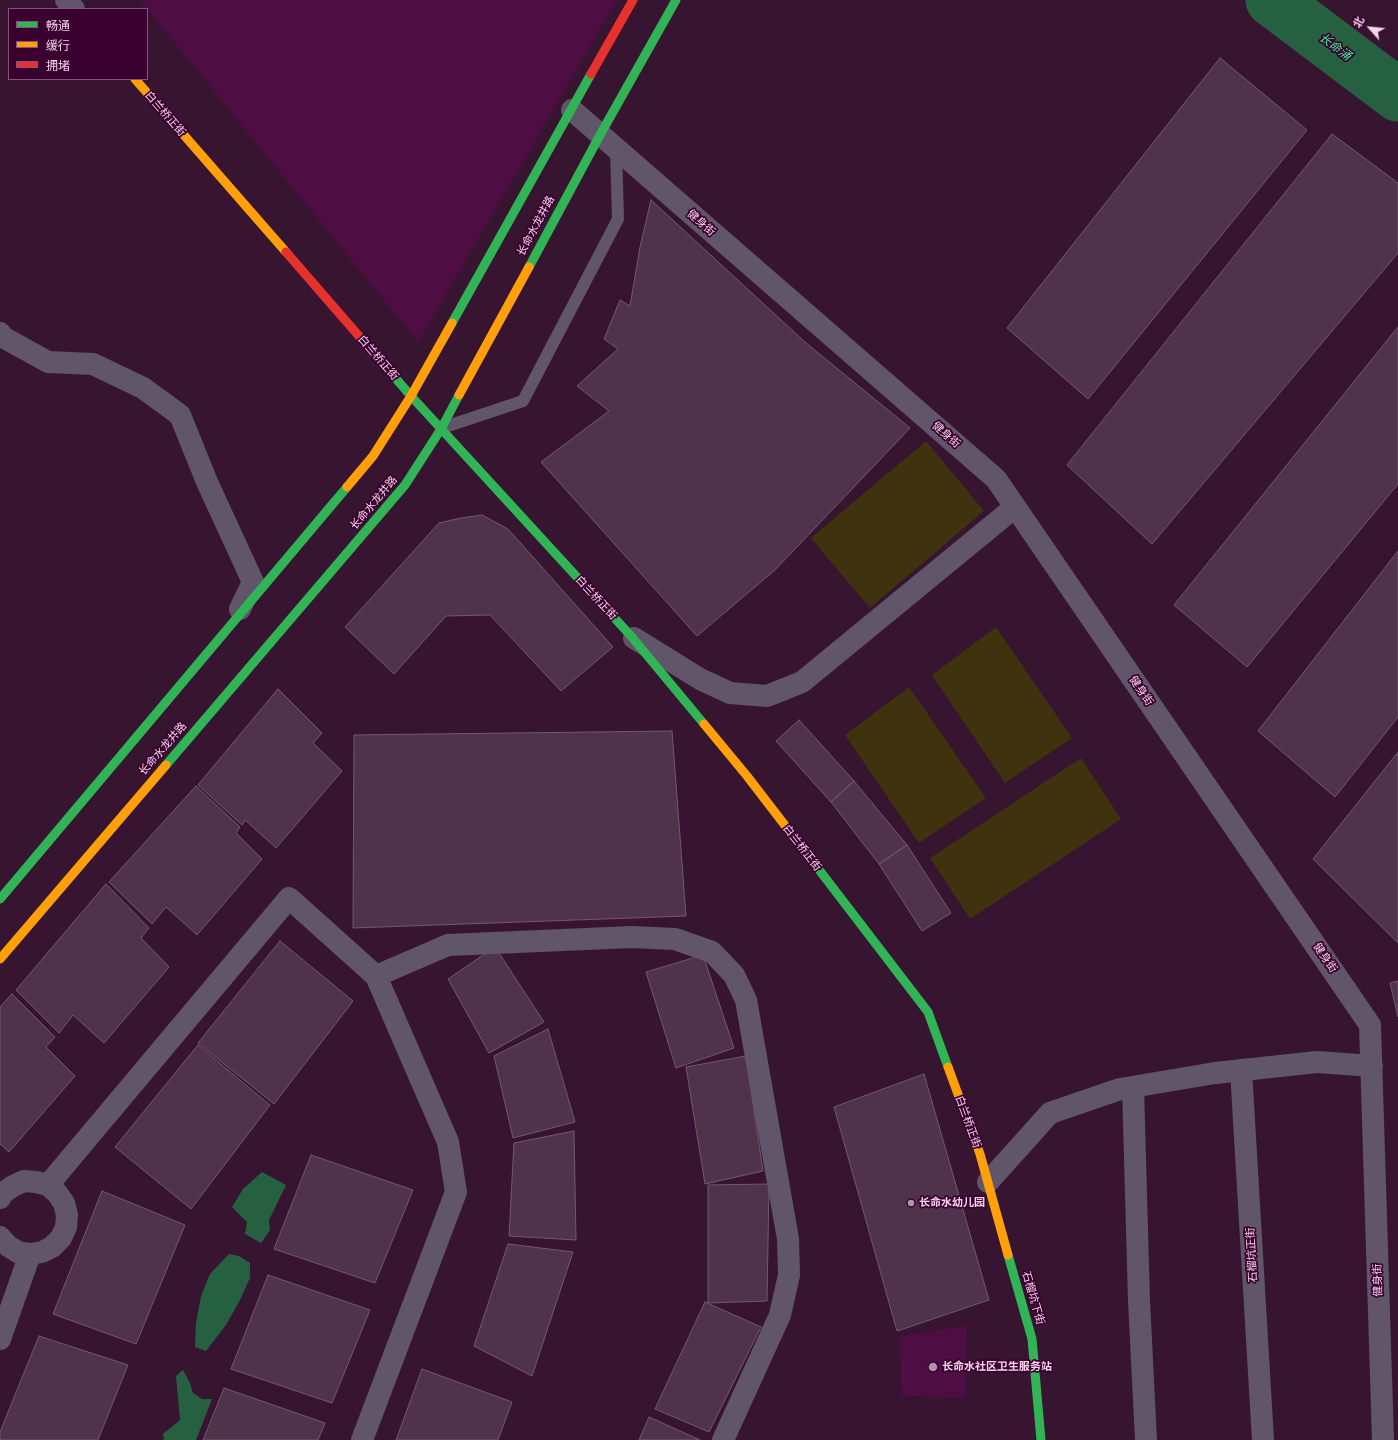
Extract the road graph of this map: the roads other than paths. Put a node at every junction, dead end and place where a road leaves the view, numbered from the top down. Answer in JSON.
{"nodes":[{"id":1,"x":66,"y":0,"type":"edge"},
{"id":2,"x":633,"y":0,"type":"edge"},
{"id":3,"x":676,"y":0,"type":"edge"},
{"id":4,"x":73,"y":8,"type":"edge"},
{"id":5,"x":136,"y":80,"type":"edge"},
{"id":6,"x":572,"y":110,"type":"junction"},
{"id":7,"x":608,"y":141,"type":"junction"},
{"id":8,"x":0,"y":333,"type":"edge"},
{"id":9,"x":411,"y":396,"type":"junction"},
{"id":10,"x":441,"y":429,"type":"junction"},
{"id":11,"x":1015,"y":507,"type":"junction"},
{"id":12,"x":236,"y":620,"type":"junction"},
{"id":13,"x":631,"y":636,"type":"junction"},
{"id":14,"x":0,"y":899,"type":"edge"},
{"id":15,"x":0,"y":959,"type":"edge"},
{"id":16,"x":376,"y":976,"type":"junction"},
{"id":17,"x":1372,"y":1066,"type":"junction"},
{"id":18,"x":1241,"y":1070,"type":"junction"},
{"id":19,"x":1133,"y":1087,"type":"junction"},
{"id":20,"x":986,"y":1174,"type":"junction"},
{"id":21,"x":48,"y":1185,"type":"junction"},
{"id":22,"x":1,"y":1194,"type":"edge"},
{"id":23,"x":0,"y":1237,"type":"edge"},
{"id":24,"x":30,"y":1254,"type":"junction"},
{"id":25,"x":0,"y":1339,"type":"edge"},
{"id":26,"x":362,"y":1440,"type":"edge"},
{"id":27,"x":723,"y":1440,"type":"edge"},
{"id":28,"x":1041,"y":1440,"type":"edge"},
{"id":29,"x":1146,"y":1440,"type":"edge"},
{"id":30,"x":1262,"y":1440,"type":"edge"},
{"id":31,"x":1383,"y":1440,"type":"edge"}],
"edges":[{"from":1,"to":4,"type":"street"},
{"from":2,"to":6,"type":"street"},
{"from":3,"to":7,"type":"street","name":"长命水龙井路"},
{"from":5,"to":9,"type":"street","name":"白兰桥正街"},
{"from":6,"to":7,"type":"street","name":"健身街"},
{"from":6,"to":9,"type":"street"},
{"from":7,"to":10,"type":"street","name":"长命水龙井路"},
{"from":7,"to":10,"type":"lane"},
{"from":7,"to":11,"type":"street","name":"健身街"},
{"from":8,"to":12,"type":"street"},
{"from":9,"to":10,"type":"street","name":"白兰桥正街"},
{"from":9,"to":12,"type":"street"},
{"from":10,"to":13,"type":"street","name":"白兰桥正街"},
{"from":10,"to":15,"type":"street","name":"长命水龙井路"},
{"from":11,"to":13,"type":"street"},
{"from":11,"to":17,"type":"street","name":"健身街"},
{"from":12,"to":14,"type":"street"},
{"from":13,"to":20,"type":"street","name":"白兰桥正街"},
{"from":16,"to":21,"type":"street"},
{"from":16,"to":26,"type":"street"},
{"from":16,"to":27,"type":"street"},
{"from":17,"to":18,"type":"street"},
{"from":17,"to":31,"type":"street","name":"健身街"},
{"from":18,"to":19,"type":"street"},
{"from":18,"to":30,"type":"street","name":"石榴坑正街"},
{"from":19,"to":20,"type":"street"},
{"from":19,"to":29,"type":"street"},
{"from":20,"to":28,"type":"street","name":"石榴坑下街"},
{"from":21,"to":22,"type":"street"},
{"from":21,"to":24,"type":"street"},
{"from":23,"to":24,"type":"street"},
{"from":24,"to":25,"type":"street"}]}
